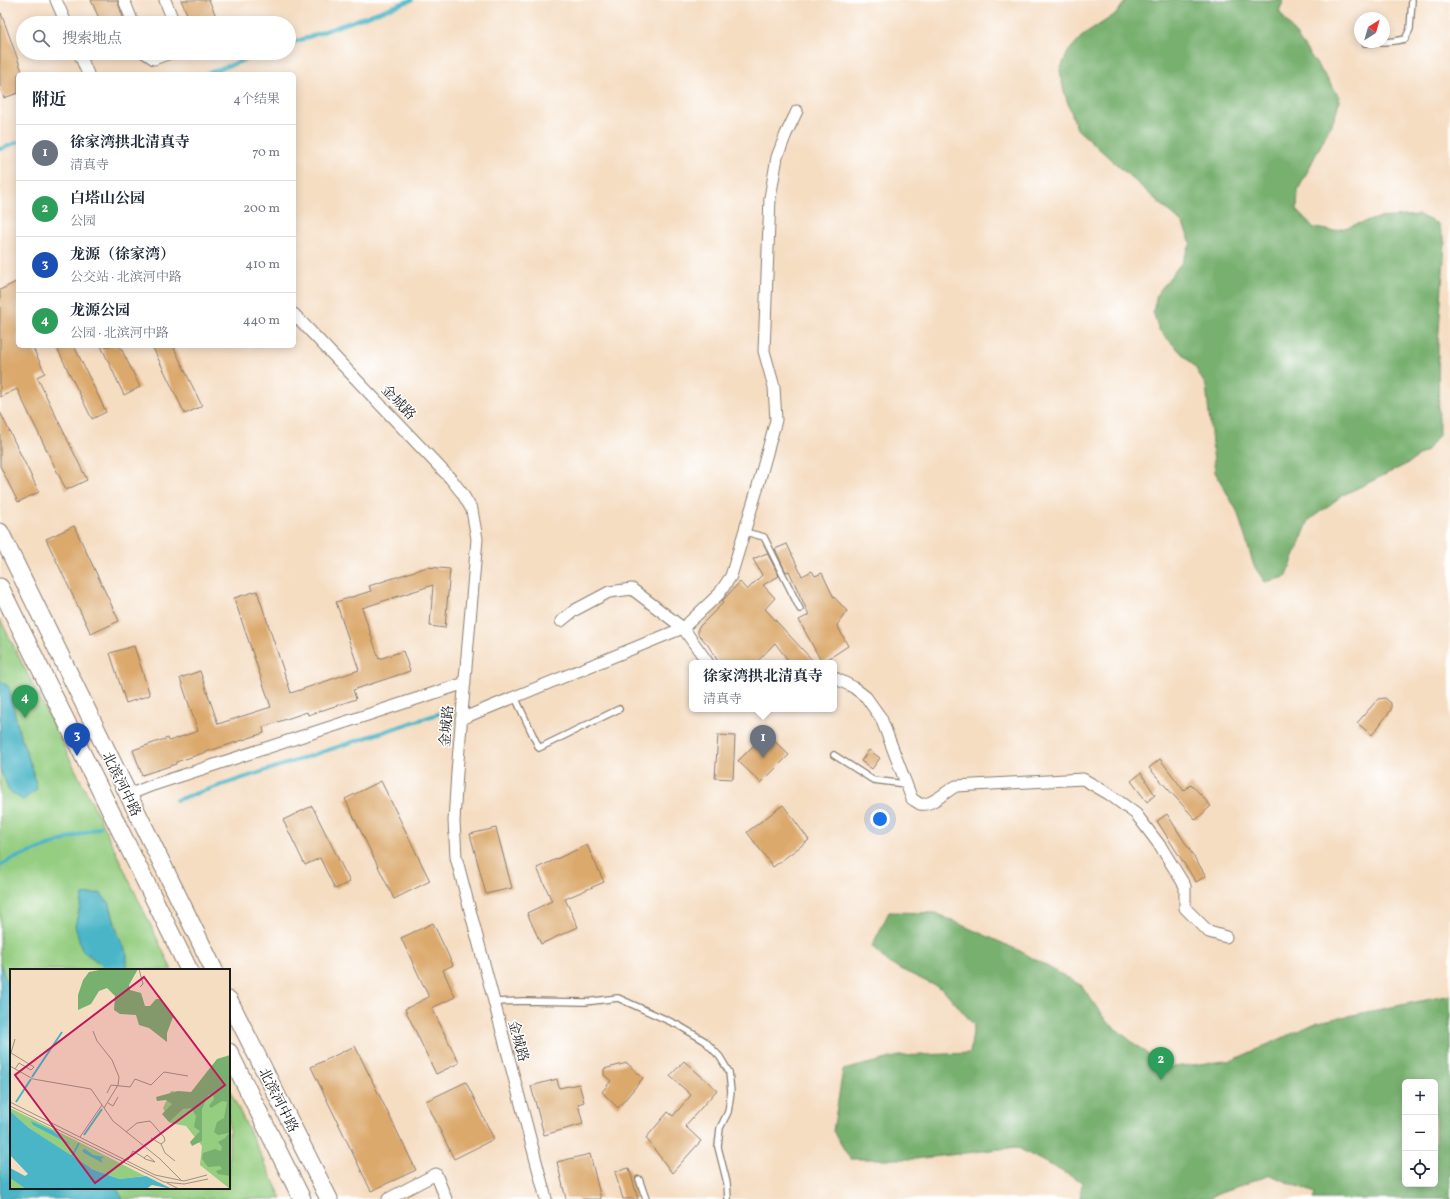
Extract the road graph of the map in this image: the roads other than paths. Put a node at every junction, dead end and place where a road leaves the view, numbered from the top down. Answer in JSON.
{"nodes":[{"id":1,"x":56,"y":0,"type":"edge"},
{"id":2,"x":124,"y":0,"type":"edge"},
{"id":3,"x":165,"y":0,"type":"edge"},
{"id":4,"x":1412,"y":0,"type":"edge"},
{"id":5,"x":63,"y":16,"type":"edge"},
{"id":6,"x":130,"y":16,"type":"edge"},
{"id":7,"x":171,"y":16,"type":"edge"},
{"id":8,"x":1390,"y":42,"type":"edge"},
{"id":9,"x":82,"y":60,"type":"edge"},
{"id":10,"x":87,"y":72,"type":"edge"},
{"id":11,"x":797,"y":110,"type":"dead end"},
{"id":12,"x":296,"y":316,"type":"edge"},
{"id":13,"x":0,"y":532,"type":"edge"},
{"id":14,"x":744,"y":532,"type":"junction"},
{"id":15,"x":0,"y":587,"type":"edge"},
{"id":16,"x":800,"y":609,"type":"dead end"},
{"id":17,"x":561,"y":621,"type":"dead end"},
{"id":18,"x":683,"y":628,"type":"junction"},
{"id":19,"x":706,"y":660,"type":"edge"},
{"id":20,"x":837,"y":679,"type":"edge"},
{"id":21,"x":465,"y":683,"type":"junction"},
{"id":22,"x":515,"y":697,"type":"junction"},
{"id":23,"x":618,"y":709,"type":"dead end"},
{"id":24,"x":461,"y":719,"type":"junction"},
{"id":25,"x":834,"y":755,"type":"dead end"},
{"id":26,"x":905,"y":784,"type":"junction"},
{"id":27,"x":128,"y":795,"type":"junction"},
{"id":28,"x":1226,"y":937,"type":"dead end"},
{"id":29,"x":189,"y":969,"type":"edge"},
{"id":30,"x":214,"y":969,"type":"edge"},
{"id":31,"x":230,"y":1002,"type":"edge"},
{"id":32,"x":493,"y":1002,"type":"junction"},
{"id":33,"x":230,"y":1054,"type":"edge"},
{"id":34,"x":261,"y":1065,"type":"junction"},
{"id":35,"x":639,"y":1179,"type":"dead end"},
{"id":36,"x":302,"y":1199,"type":"edge"},
{"id":37,"x":329,"y":1199,"type":"edge"},
{"id":38,"x":342,"y":1199,"type":"edge"},
{"id":39,"x":388,"y":1199,"type":"edge"},
{"id":40,"x":446,"y":1199,"type":"edge"},
{"id":41,"x":546,"y":1199,"type":"edge"},
{"id":42,"x":646,"y":1199,"type":"edge"},
{"id":43,"x":728,"y":1199,"type":"edge"}],
"edges":[{"from":1,"to":5,"type":"street"},
{"from":2,"to":6,"type":"street"},
{"from":3,"to":7,"type":"street"},
{"from":4,"to":8,"type":"lane"},
{"from":9,"to":10,"type":"street"},
{"from":11,"to":14,"type":"street"},
{"from":12,"to":21,"type":"street","name":"金城路"},
{"from":13,"to":27,"type":"main road","name":"北滨河中路"},
{"from":14,"to":16,"type":"lane"},
{"from":14,"to":18,"type":"street"},
{"from":15,"to":29,"type":"main road","name":"北滨河中路"},
{"from":17,"to":18,"type":"street"},
{"from":18,"to":19,"type":"street"},
{"from":18,"to":22,"type":"street"},
{"from":20,"to":26,"type":"street"},
{"from":21,"to":24,"type":"street","name":"金城路"},
{"from":21,"to":27,"type":"street"},
{"from":22,"to":23,"type":"lane"},
{"from":22,"to":24,"type":"street"},
{"from":24,"to":32,"type":"street","name":"金城路"},
{"from":25,"to":26,"type":"lane"},
{"from":26,"to":28,"type":"street"},
{"from":27,"to":30,"type":"main road","name":"北滨河中路"},
{"from":31,"to":34,"type":"main road","name":"北滨河中路"},
{"from":32,"to":41,"type":"street","name":"金城路"},
{"from":32,"to":43,"type":"lane"},
{"from":33,"to":36,"type":"main road","name":"北滨河中路"},
{"from":34,"to":37,"type":"main road","name":"北滨河中路"},
{"from":34,"to":38,"type":"main road"},
{"from":35,"to":42,"type":"lane"},
{"from":39,"to":40,"type":"street"}]}
